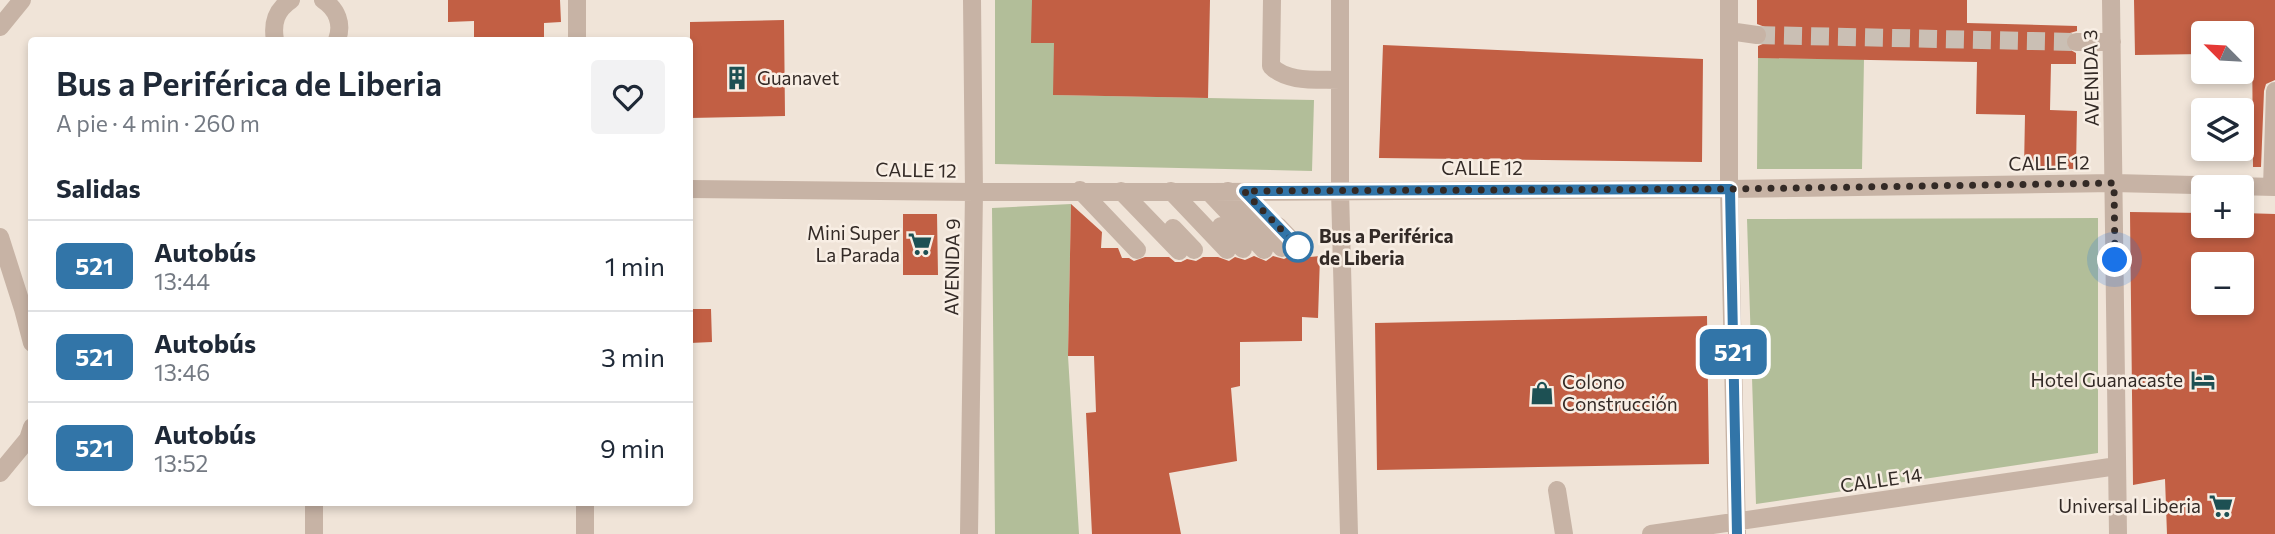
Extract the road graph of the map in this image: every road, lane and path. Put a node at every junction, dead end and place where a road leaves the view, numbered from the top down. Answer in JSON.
{"nodes":[{"id":1,"x":22,"y":0,"type":"edge"},
{"id":2,"x":291,"y":0,"type":"edge"},
{"id":3,"x":323,"y":0,"type":"edge"},
{"id":4,"x":577,"y":0,"type":"edge"},
{"id":5,"x":972,"y":0,"type":"edge"},
{"id":6,"x":1272,"y":0,"type":"edge"},
{"id":7,"x":1340,"y":0,"type":"edge"},
{"id":8,"x":1729,"y":0,"type":"edge"},
{"id":9,"x":2111,"y":0,"type":"edge"},
{"id":10,"x":0,"y":27,"type":"edge"},
{"id":11,"x":1729,"y":31,"type":"junction"},
{"id":12,"x":1757,"y":35,"type":"tunnel mouth"},
{"id":13,"x":274,"y":37,"type":"edge"},
{"id":14,"x":338,"y":37,"type":"edge"},
{"id":15,"x":577,"y":37,"type":"edge"},
{"id":16,"x":2076,"y":42,"type":"tunnel mouth"},
{"id":17,"x":2112,"y":43,"type":"junction"},
{"id":18,"x":1340,"y":80,"type":"junction"},
{"id":19,"x":2275,"y":91,"type":"edge"},
{"id":20,"x":2114,"y":183,"type":"junction"},
{"id":21,"x":2274,"y":187,"type":"edge"},
{"id":22,"x":693,"y":188,"type":"edge"},
{"id":23,"x":1730,"y":189,"type":"junction"},
{"id":24,"x":1340,"y":190,"type":"junction"},
{"id":25,"x":1132,"y":191,"type":"junction"},
{"id":26,"x":1236,"y":191,"type":"junction"},
{"id":27,"x":974,"y":192,"type":"junction"},
{"id":28,"x":1209,"y":192,"type":"junction"},
{"id":29,"x":0,"y":237,"type":"edge"},
{"id":30,"x":1290,"y":248,"type":"dead end"},
{"id":31,"x":1188,"y":250,"type":"junction"},
{"id":32,"x":1264,"y":250,"type":"dead end"},
{"id":33,"x":28,"y":328,"type":"edge"},
{"id":34,"x":28,"y":439,"type":"edge"},
{"id":35,"x":2118,"y":466,"type":"junction"},
{"id":36,"x":0,"y":473,"type":"edge"},
{"id":37,"x":1557,"y":490,"type":"dead end"},
{"id":38,"x":314,"y":506,"type":"edge"},
{"id":39,"x":584,"y":506,"type":"edge"},
{"id":40,"x":1737,"y":528,"type":"edge"},
{"id":41,"x":314,"y":534,"type":"edge"},
{"id":42,"x":585,"y":534,"type":"edge"},
{"id":43,"x":969,"y":534,"type":"edge"},
{"id":44,"x":1349,"y":534,"type":"edge"},
{"id":45,"x":1564,"y":534,"type":"edge"},
{"id":46,"x":1651,"y":534,"type":"edge"},
{"id":47,"x":2119,"y":534,"type":"edge"}],
"edges":[{"from":1,"to":10,"type":"street"},
{"from":2,"to":13,"type":"street"},
{"from":3,"to":14,"type":"street"},
{"from":4,"to":15,"type":"street"},
{"from":5,"to":27,"type":"street","name":"AVENIDA 9"},
{"from":6,"to":18,"type":"street"},
{"from":7,"to":18,"type":"street"},
{"from":8,"to":11,"type":"street"},
{"from":9,"to":17,"type":"street","name":"AVENIDA 3"},
{"from":11,"to":12,"type":"street"},
{"from":11,"to":23,"type":"street"},
{"from":16,"to":17,"type":"street"},
{"from":17,"to":20,"type":"street","name":"AVENIDA 3"},
{"from":18,"to":24,"type":"street"},
{"from":19,"to":21,"type":"street"},
{"from":20,"to":21,"type":"street","name":"CALLE 12"},
{"from":20,"to":23,"type":"street","name":"CALLE 12"},
{"from":20,"to":35,"type":"street","name":"AVENIDA 3"},
{"from":22,"to":27,"type":"street","name":"CALLE 12"},
{"from":23,"to":24,"type":"street","name":"CALLE 12"},
{"from":23,"to":40,"type":"street"},
{"from":24,"to":26,"type":"street","name":"CALLE 12"},
{"from":24,"to":44,"type":"street"},
{"from":25,"to":27,"type":"street","name":"CALLE 12"},
{"from":25,"to":28,"type":"street","name":"CALLE 12"},
{"from":25,"to":31,"type":"street"},
{"from":25,"to":31,"type":"street"},
{"from":25,"to":31,"type":"street"},
{"from":25,"to":31,"type":"street"},
{"from":26,"to":28,"type":"street","name":"CALLE 12"},
{"from":26,"to":30,"type":"street"},
{"from":27,"to":43,"type":"street","name":"AVENIDA 9"},
{"from":28,"to":32,"type":"street"},
{"from":29,"to":33,"type":"street"},
{"from":34,"to":36,"type":"street"},
{"from":35,"to":40,"type":"street","name":"CALLE 14"},
{"from":35,"to":47,"type":"street","name":"AVENIDA 3"},
{"from":37,"to":45,"type":"street"},
{"from":38,"to":41,"type":"street"},
{"from":39,"to":42,"type":"street"},
{"from":40,"to":46,"type":"street","name":"CALLE 14"}]}
